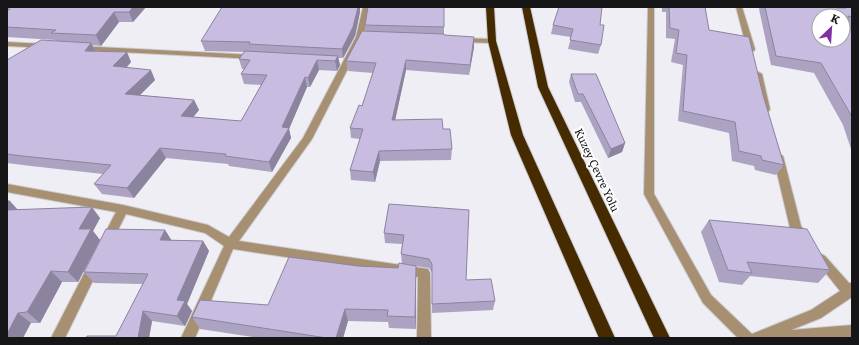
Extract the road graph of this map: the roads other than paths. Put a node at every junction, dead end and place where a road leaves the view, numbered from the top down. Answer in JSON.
{"nodes":[{"id":1,"x":366,"y":7,"type":"edge"},
{"id":2,"x":490,"y":7,"type":"edge"},
{"id":3,"x":526,"y":7,"type":"edge"},
{"id":4,"x":651,"y":7,"type":"edge"},
{"id":5,"x":738,"y":7,"type":"edge"},
{"id":6,"x":455,"y":40,"type":"edge"},
{"id":7,"x":492,"y":41,"type":"junction"},
{"id":8,"x":7,"y":44,"type":"edge"},
{"id":9,"x":55,"y":46,"type":"edge"},
{"id":10,"x":71,"y":47,"type":"edge"},
{"id":11,"x":260,"y":58,"type":"edge"},
{"id":12,"x":770,"y":122,"type":"edge"},
{"id":13,"x":775,"y":145,"type":"edge"},
{"id":14,"x":7,"y":188,"type":"edge"},
{"id":15,"x":123,"y":209,"type":"junction"},
{"id":16,"x":230,"y":244,"type":"junction"},
{"id":17,"x":850,"y":290,"type":"edge"},
{"id":18,"x":852,"y":331,"type":"edge"},
{"id":19,"x":58,"y":338,"type":"edge"},
{"id":20,"x":188,"y":338,"type":"edge"},
{"id":21,"x":424,"y":338,"type":"edge"},
{"id":22,"x":607,"y":338,"type":"edge"},
{"id":23,"x":662,"y":338,"type":"edge"},
{"id":24,"x":747,"y":338,"type":"edge"},
{"id":25,"x":756,"y":338,"type":"edge"},
{"id":26,"x":779,"y":338,"type":"edge"}],
"edges":[{"from":1,"to":16,"type":"street"},
{"from":2,"to":7,"type":"highway"},
{"from":3,"to":23,"type":"highway","name":"Kuzey Çevre Yolu"},
{"from":4,"to":24,"type":"street"},
{"from":5,"to":12,"type":"street"},
{"from":6,"to":7,"type":"street"},
{"from":7,"to":22,"type":"highway"},
{"from":8,"to":9,"type":"street"},
{"from":10,"to":11,"type":"street"},
{"from":13,"to":17,"type":"street"},
{"from":14,"to":15,"type":"street"},
{"from":15,"to":16,"type":"street"},
{"from":15,"to":19,"type":"street"},
{"from":16,"to":20,"type":"street"},
{"from":16,"to":21,"type":"street"},
{"from":17,"to":25,"type":"street"},
{"from":18,"to":26,"type":"street"}]}
